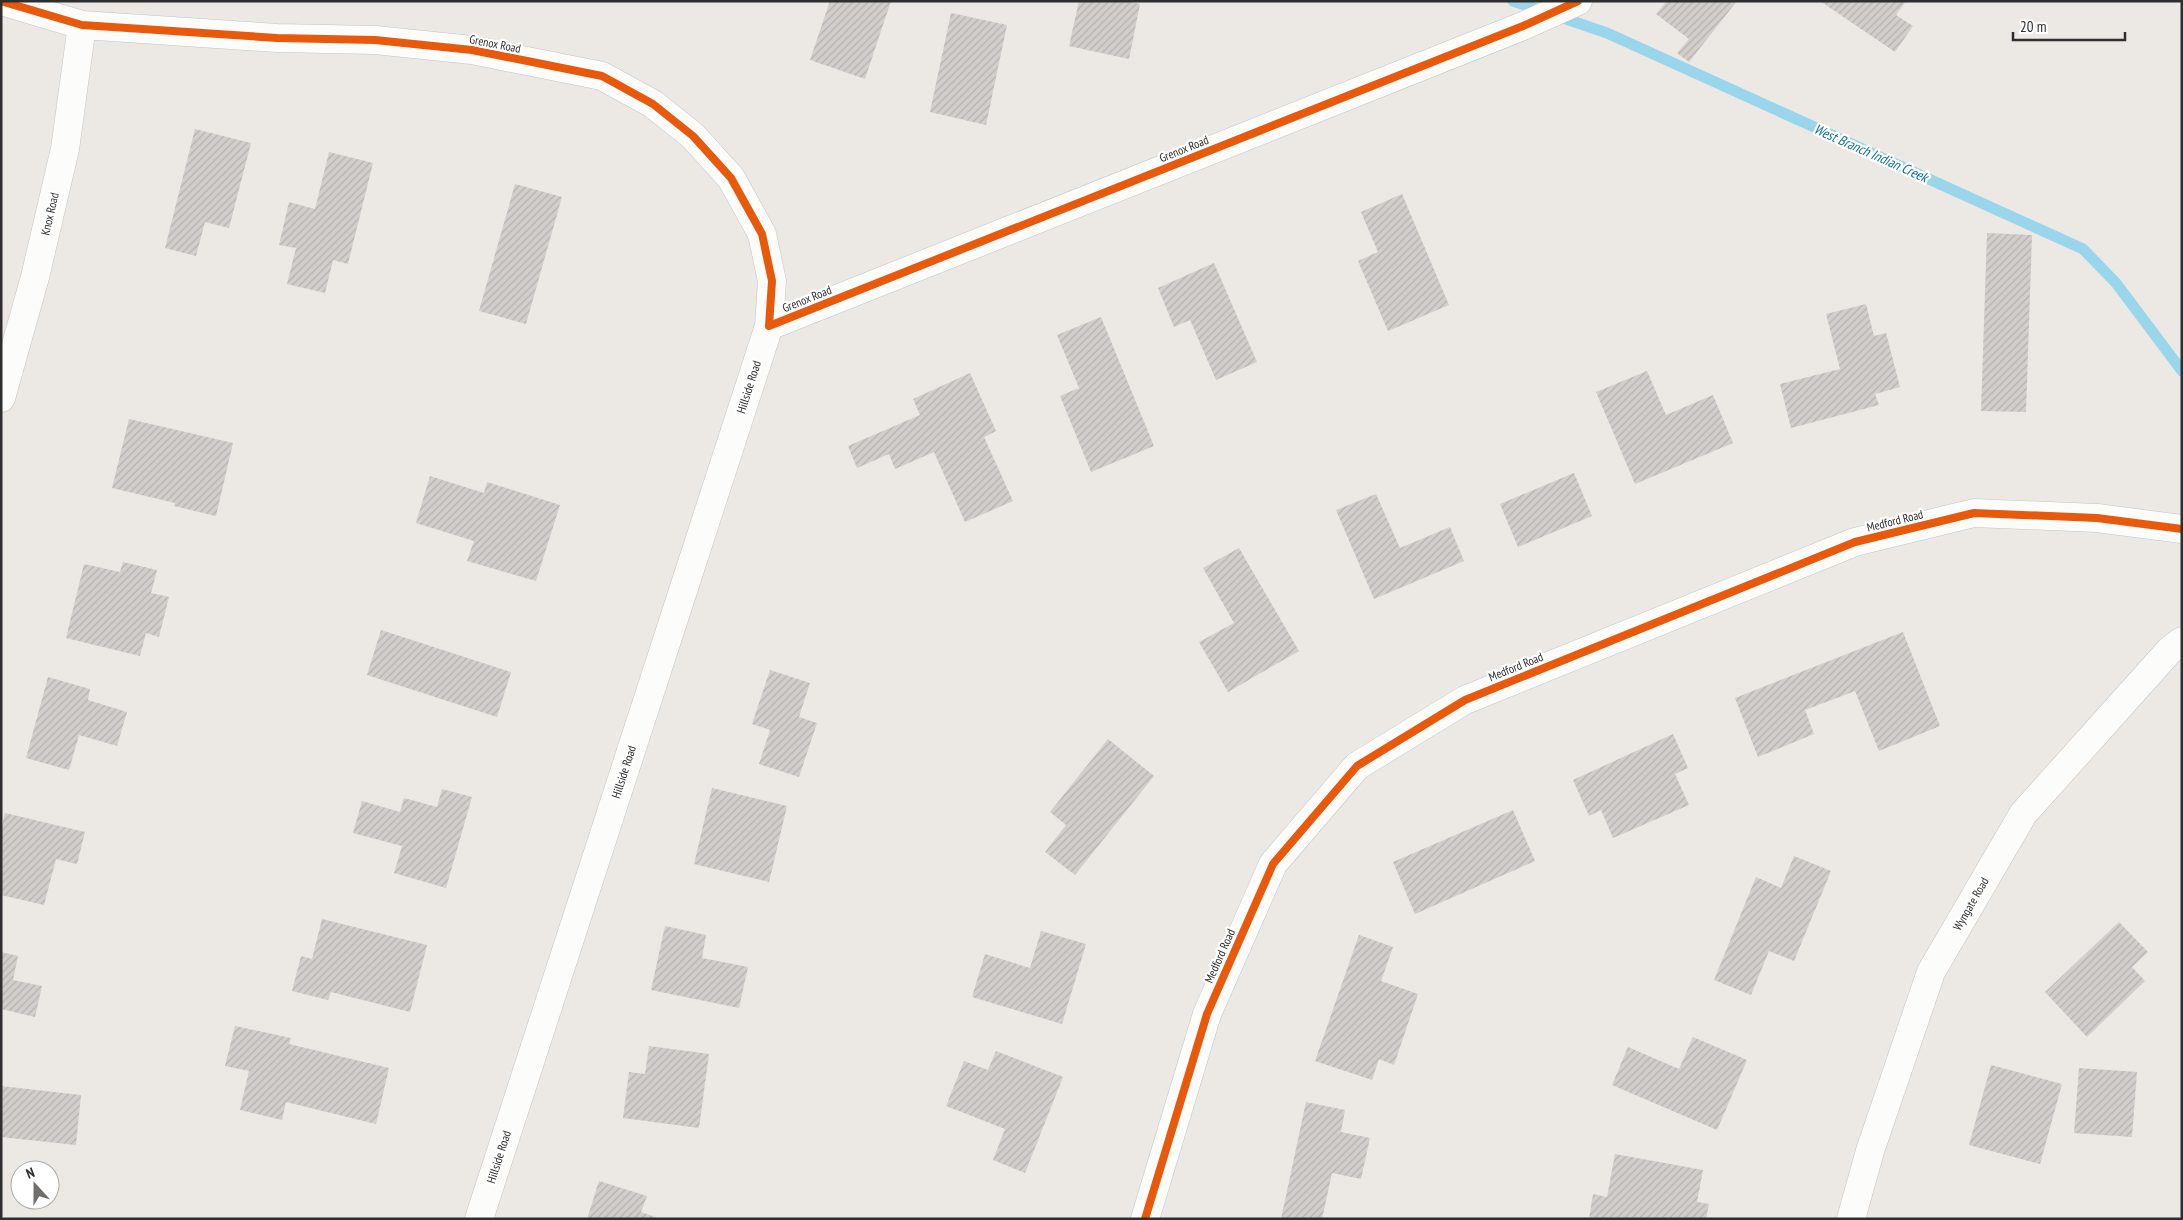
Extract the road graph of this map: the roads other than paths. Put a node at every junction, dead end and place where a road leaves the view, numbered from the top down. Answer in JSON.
{"nodes":[{"id":1,"x":2,"y":1,"type":"edge"},
{"id":2,"x":1578,"y":2,"type":"edge"},
{"id":3,"x":82,"y":25,"type":"junction"},
{"id":4,"x":769,"y":326,"type":"junction"},
{"id":5,"x":1,"y":398,"type":"edge"},
{"id":6,"x":2182,"y":529,"type":"edge"},
{"id":7,"x":2182,"y":641,"type":"edge"},
{"id":8,"x":479,"y":1219,"type":"edge"},
{"id":9,"x":1145,"y":1219,"type":"edge"},
{"id":10,"x":1851,"y":1219,"type":"edge"}],
"edges":[{"from":1,"to":3,"type":"street","name":"Grenox Road"},
{"from":2,"to":4,"type":"street","name":"Grenox Road"},
{"from":3,"to":4,"type":"street","name":"Grenox Road"},
{"from":3,"to":5,"type":"street","name":"Knox Road"},
{"from":4,"to":8,"type":"street","name":"Hillside Road"},
{"from":6,"to":9,"type":"street","name":"Medford Road"},
{"from":7,"to":10,"type":"street","name":"Wyngate Road"}]}
